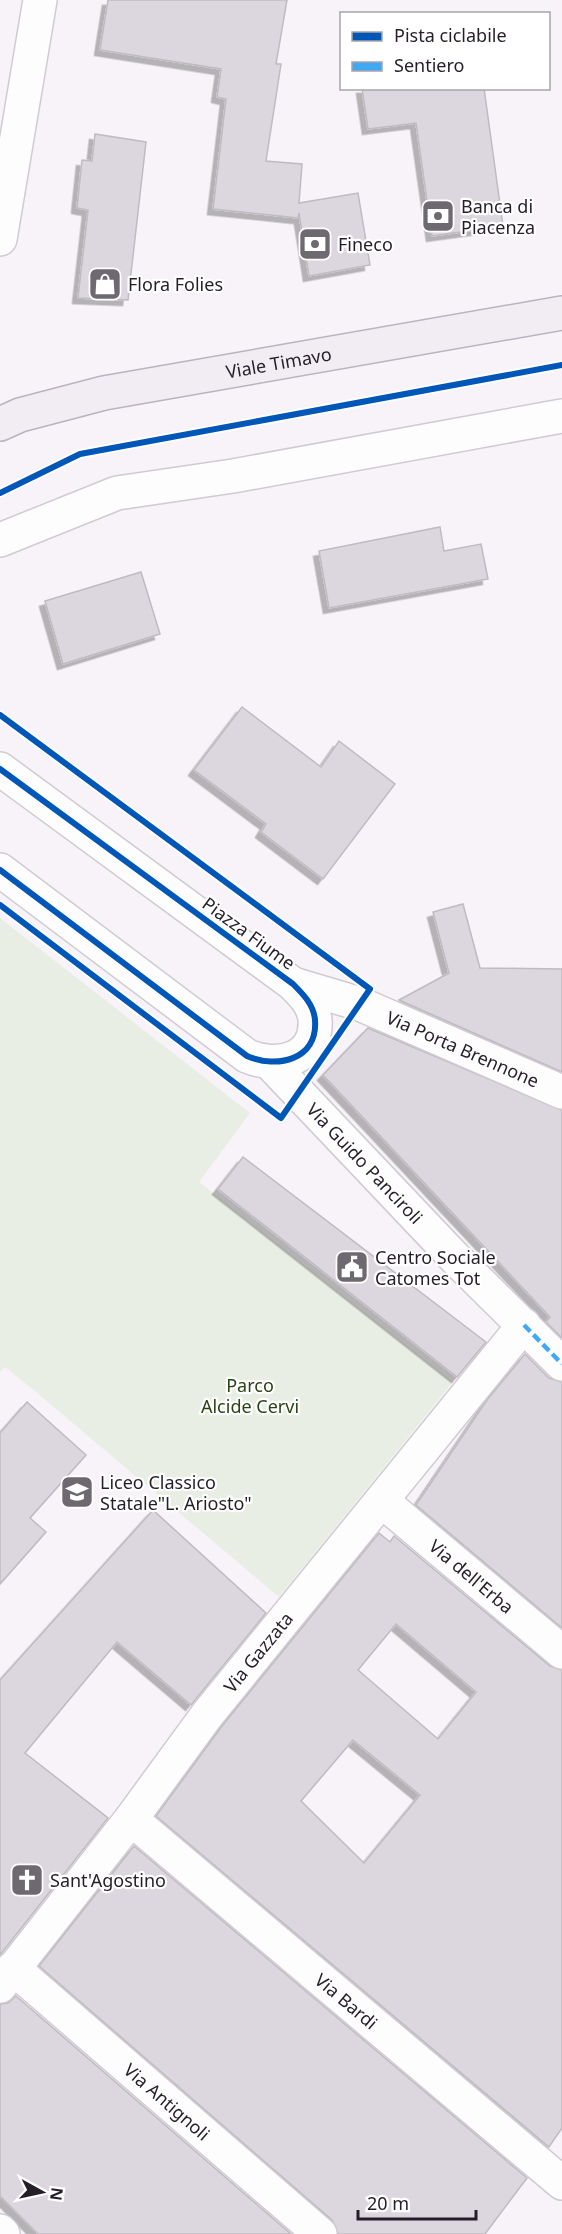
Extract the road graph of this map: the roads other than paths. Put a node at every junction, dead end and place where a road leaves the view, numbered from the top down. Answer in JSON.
{"nodes":[{"id":1,"x":40,"y":0,"type":"edge"},
{"id":2,"x":0,"y":239,"type":"edge"},
{"id":3,"x":562,"y":313,"type":"edge"},
{"id":4,"x":562,"y":416,"type":"edge"},
{"id":5,"x":0,"y":424,"type":"edge"},
{"id":6,"x":0,"y":540,"type":"edge"},
{"id":7,"x":0,"y":769,"type":"edge"},
{"id":8,"x":0,"y":870,"type":"edge"},
{"id":9,"x":293,"y":984,"type":"junction"},
{"id":10,"x":270,"y":1063,"type":"junction"},
{"id":11,"x":562,"y":1092,"type":"edge"},
{"id":12,"x":524,"y":1325,"type":"junction"},
{"id":13,"x":562,"y":1364,"type":"edge"},
{"id":14,"x":382,"y":1500,"type":"junction"},
{"id":15,"x":562,"y":1652,"type":"edge"},
{"id":16,"x":131,"y":1819,"type":"junction"},
{"id":17,"x":7,"y":1977,"type":"edge"},
{"id":18,"x":562,"y":2183,"type":"edge"},
{"id":19,"x":320,"y":2234,"type":"edge"}],
"edges":[{"from":1,"to":2,"type":"street"},
{"from":3,"to":5,"type":"main road","name":"Viale Timavo"},
{"from":4,"to":6,"type":"street"},
{"from":7,"to":9,"type":"street","name":"Piazza Fiume"},
{"from":8,"to":10,"type":"street"},
{"from":9,"to":10,"type":"street","name":"Piazza Fiume"},
{"from":9,"to":11,"type":"street","name":"Via Porta Brennone"},
{"from":10,"to":12,"type":"street","name":"Via Guido Panciroli"},
{"from":12,"to":13,"type":"street","name":"Via Guido Panciroli"},
{"from":12,"to":14,"type":"street","name":"Via Gazzata"},
{"from":14,"to":15,"type":"street","name":"Via dell'Erba"},
{"from":14,"to":16,"type":"street","name":"Via Gazzata"},
{"from":16,"to":17,"type":"street","name":"Via Gazzata"},
{"from":16,"to":18,"type":"street","name":"Via Bardi"},
{"from":17,"to":19,"type":"street","name":"Via Antignoli"}]}
